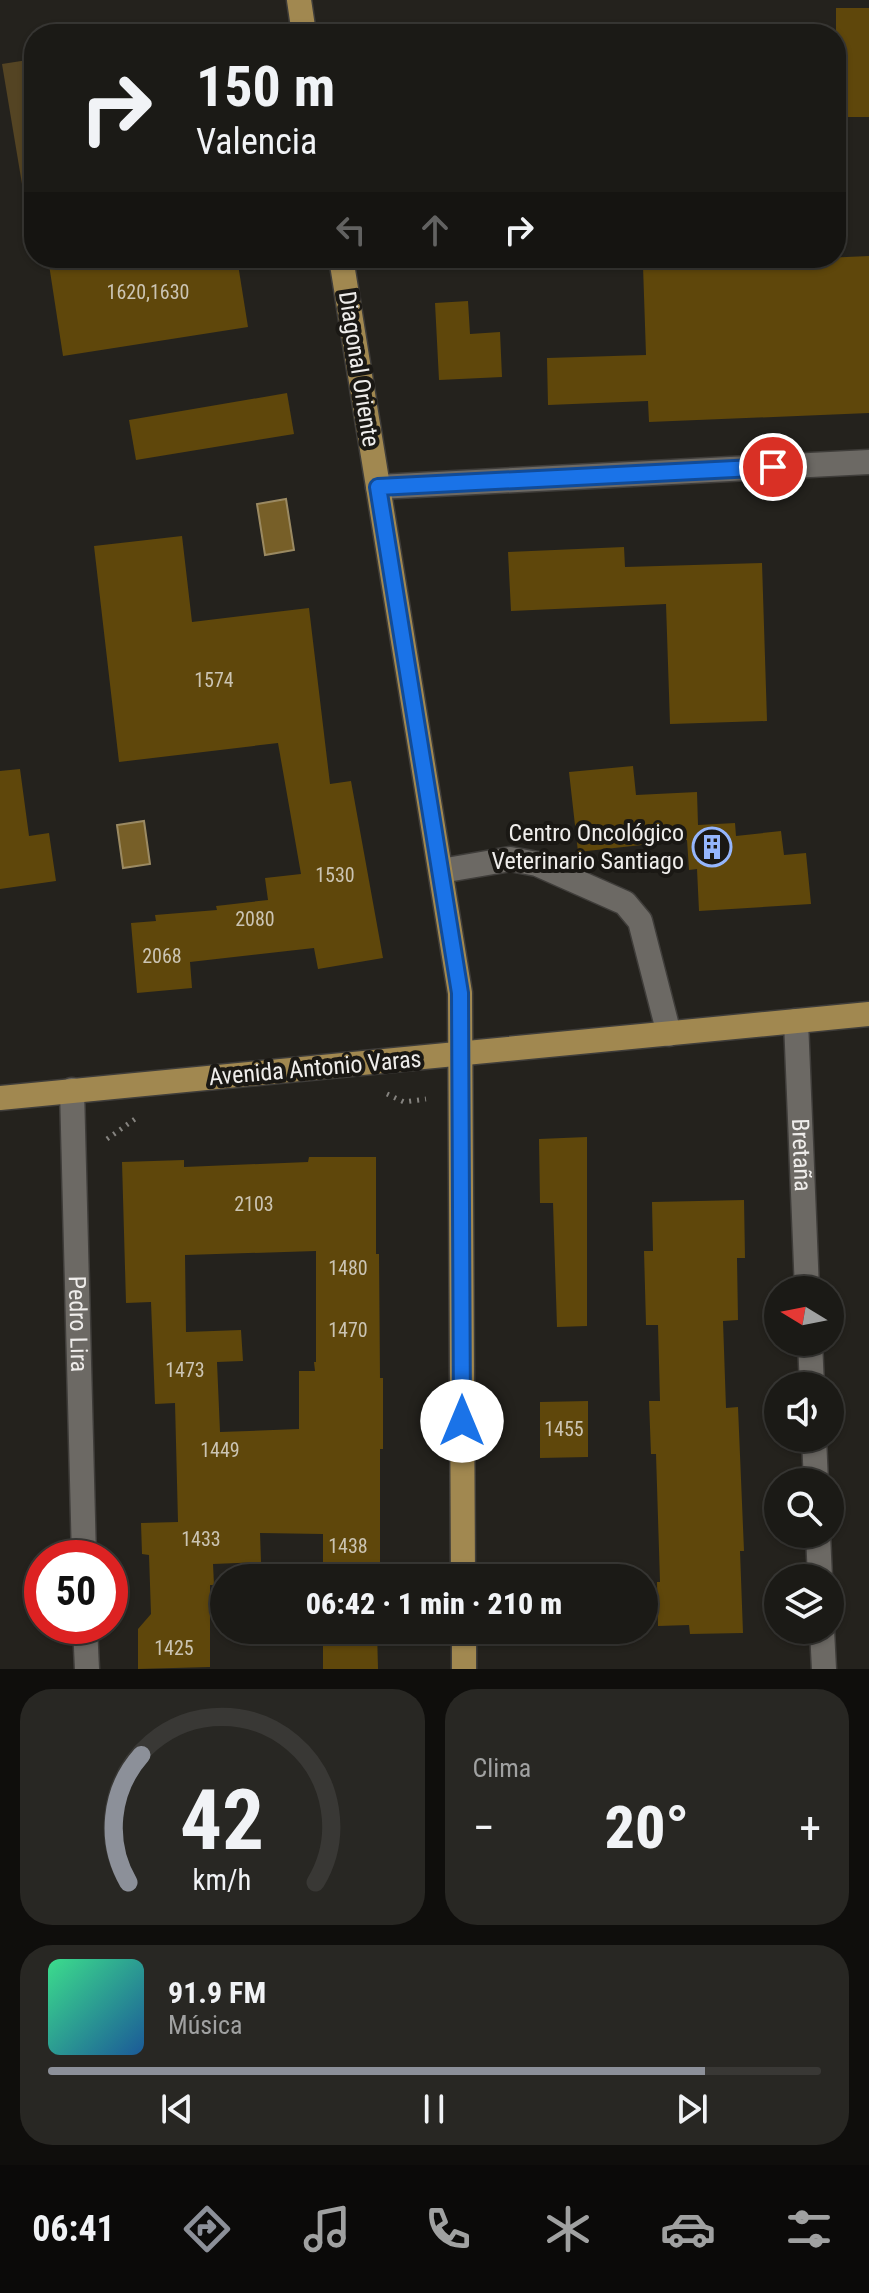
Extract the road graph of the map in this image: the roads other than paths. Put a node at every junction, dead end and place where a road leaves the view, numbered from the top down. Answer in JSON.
{"nodes":[{"id":1,"x":299,"y":0,"type":"edge"},
{"id":2,"x":303,"y":24,"type":"edge"},
{"id":3,"x":343,"y":268,"type":"edge"},
{"id":4,"x":869,"y":462,"type":"edge"},
{"id":5,"x":378,"y":487,"type":"junction"},
{"id":6,"x":441,"y":871,"type":"junction"},
{"id":7,"x":869,"y":1014,"type":"edge"},
{"id":8,"x":796,"y":1021,"type":"junction"},
{"id":9,"x":669,"y":1034,"type":"junction"},
{"id":10,"x":461,"y":1054,"type":"junction"},
{"id":11,"x":72,"y":1090,"type":"junction"},
{"id":12,"x":0,"y":1098,"type":"edge"},
{"id":13,"x":806,"y":1276,"type":"edge"},
{"id":14,"x":84,"y":1540,"type":"edge"},
{"id":15,"x":463,"y":1564,"type":"edge"},
{"id":16,"x":86,"y":1644,"type":"edge"},
{"id":17,"x":464,"y":1644,"type":"edge"},
{"id":18,"x":823,"y":1644,"type":"edge"},
{"id":19,"x":87,"y":1669,"type":"edge"},
{"id":20,"x":464,"y":1669,"type":"edge"},
{"id":21,"x":824,"y":1669,"type":"edge"}],
"edges":[{"from":1,"to":2,"type":"main road"},
{"from":3,"to":5,"type":"main road","name":"Diagonal Oriente"},
{"from":4,"to":5,"type":"street"},
{"from":5,"to":6,"type":"main road","name":"Diagonal Oriente"},
{"from":6,"to":9,"type":"street"},
{"from":6,"to":10,"type":"main road","name":"Diagonal Oriente"},
{"from":7,"to":8,"type":"main road","name":"Avenida Antonio Varas"},
{"from":8,"to":9,"type":"main road","name":"Avenida Antonio Varas"},
{"from":8,"to":13,"type":"street","name":"Bretaña"},
{"from":9,"to":10,"type":"main road","name":"Avenida Antonio Varas"},
{"from":10,"to":11,"type":"main road","name":"Avenida Antonio Varas"},
{"from":10,"to":15,"type":"main road","name":"Diagonal Oriente"},
{"from":11,"to":12,"type":"main road","name":"Avenida Antonio Varas"},
{"from":11,"to":14,"type":"street","name":"Pedro Lira"},
{"from":16,"to":19,"type":"street"},
{"from":17,"to":20,"type":"main road"},
{"from":18,"to":21,"type":"street"}]}
